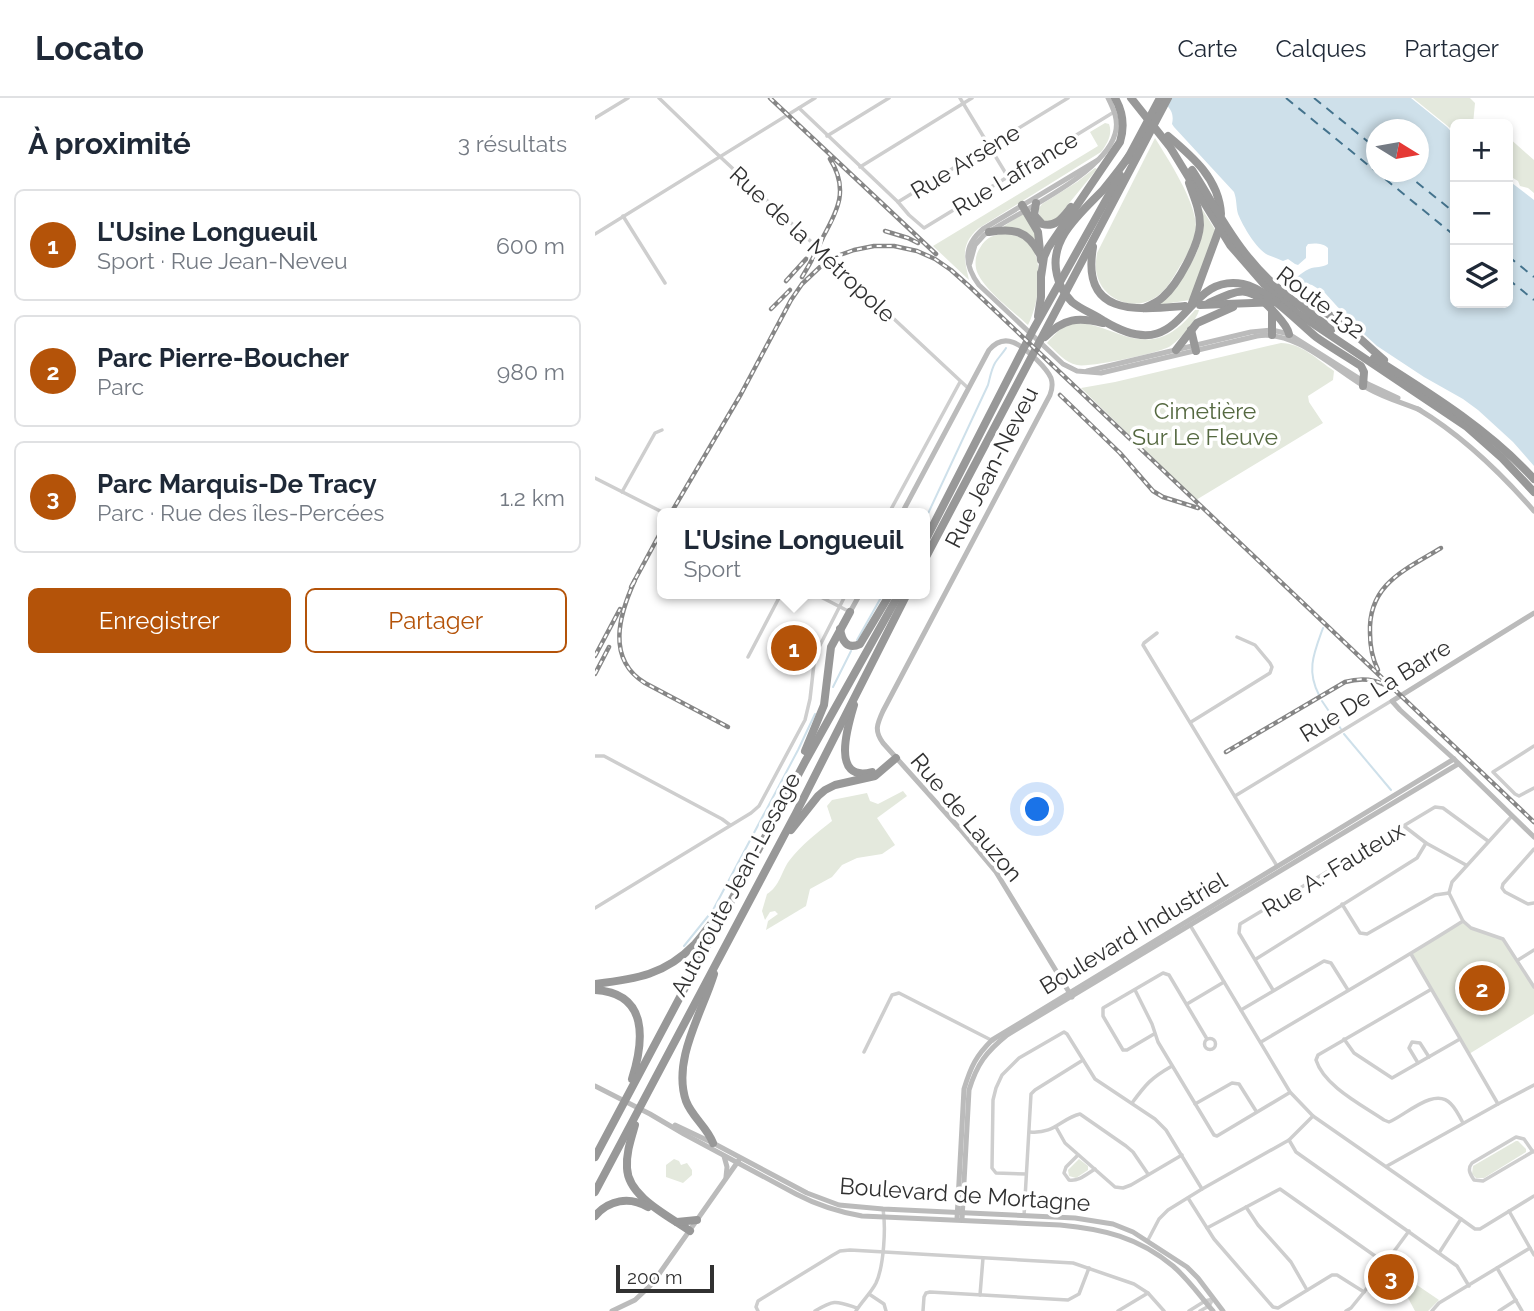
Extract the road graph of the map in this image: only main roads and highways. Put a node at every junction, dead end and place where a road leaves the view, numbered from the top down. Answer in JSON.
{"nodes":[{"id":1,"x":1129,"y":98,"type":"edge"},
{"id":2,"x":1137,"y":98,"type":"edge"},
{"id":3,"x":1160,"y":98,"type":"edge"},
{"id":4,"x":1168,"y":98,"type":"edge"},
{"id":5,"x":1110,"y":99,"type":"edge"},
{"id":6,"x":1145,"y":134,"type":"junction"},
{"id":7,"x":1168,"y":136,"type":"junction"},
{"id":8,"x":1129,"y":156,"type":"junction"},
{"id":9,"x":1187,"y":177,"type":"junction"},
{"id":10,"x":1092,"y":184,"type":"junction"},
{"id":11,"x":989,"y":232,"type":"road end"},
{"id":12,"x":1224,"y":235,"type":"junction"},
{"id":13,"x":1094,"y":240,"type":"junction"},
{"id":14,"x":1041,"y":256,"type":"junction"},
{"id":15,"x":1041,"y":277,"type":"junction"},
{"id":16,"x":1243,"y":304,"type":"junction"},
{"id":17,"x":1195,"y":305,"type":"junction"},
{"id":18,"x":1144,"y":308,"type":"junction"},
{"id":19,"x":1272,"y":310,"type":"junction"},
{"id":20,"x":1297,"y":321,"type":"junction"},
{"id":21,"x":1113,"y":326,"type":"junction"},
{"id":22,"x":1033,"y":330,"type":"junction"},
{"id":23,"x":1191,"y":330,"type":"junction"},
{"id":24,"x":1272,"y":332,"type":"road end"},
{"id":25,"x":1289,"y":334,"type":"road end"},
{"id":26,"x":1041,"y":341,"type":"junction"},
{"id":27,"x":1195,"y":348,"type":"road end"},
{"id":28,"x":1176,"y":350,"type":"road end"},
{"id":29,"x":1400,"y":374,"type":"junction"},
{"id":30,"x":1362,"y":380,"type":"road end"},
{"id":31,"x":1406,"y":386,"type":"junction"},
{"id":32,"x":1534,"y":479,"type":"edge"},
{"id":33,"x":1534,"y":492,"type":"edge"},
{"id":34,"x":930,"y":531,"type":"edge"},
{"id":35,"x":930,"y":550,"type":"edge"},
{"id":36,"x":887,"y":599,"type":"edge"},
{"id":37,"x":896,"y":599,"type":"edge"},
{"id":38,"x":904,"y":599,"type":"edge"},
{"id":39,"x":850,"y":612,"type":"road end"},
{"id":40,"x":840,"y":629,"type":"junction"},
{"id":41,"x":861,"y":683,"type":"junction"},
{"id":42,"x":788,"y":793,"type":"junction"},
{"id":43,"x":780,"y":843,"type":"junction"},
{"id":44,"x":732,"y":899,"type":"junction"},
{"id":45,"x":719,"y":957,"type":"junction"},
{"id":46,"x":595,"y":984,"type":"edge"},
{"id":47,"x":595,"y":990,"type":"edge"},
{"id":48,"x":628,"y":1095,"type":"junction"},
{"id":49,"x":640,"y":1107,"type":"junction"},
{"id":50,"x":713,"y":1143,"type":"road end"},
{"id":51,"x":595,"y":1157,"type":"edge"},
{"id":52,"x":595,"y":1192,"type":"edge"},
{"id":53,"x":595,"y":1216,"type":"edge"},
{"id":54,"x":698,"y":1220,"type":"road end"},
{"id":55,"x":677,"y":1222,"type":"junction"}],
"edges":[{"from":1,"to":9,"type":"highway"},
{"from":1,"to":12,"type":"highway","name":"Route 132"},
{"from":2,"to":7,"type":"highway"},
{"from":3,"to":6,"type":"highway"},
{"from":4,"to":6,"type":"highway"},
{"from":5,"to":10,"type":"highway"},
{"from":6,"to":8,"type":"highway"},
{"from":6,"to":13,"type":"highway"},
{"from":7,"to":17,"type":"highway"},
{"from":7,"to":29,"type":"highway","name":"Route 132"},
{"from":8,"to":21,"type":"highway"},
{"from":8,"to":22,"type":"highway"},
{"from":9,"to":12,"type":"highway"},
{"from":9,"to":18,"type":"highway"},
{"from":10,"to":14,"type":"highway"},
{"from":10,"to":15,"type":"highway"},
{"from":11,"to":14,"type":"highway"},
{"from":12,"to":31,"type":"highway","name":"Route 132"},
{"from":13,"to":18,"type":"highway"},
{"from":13,"to":26,"type":"highway"},
{"from":14,"to":15,"type":"highway"},
{"from":15,"to":22,"type":"highway"},
{"from":16,"to":17,"type":"highway"},
{"from":16,"to":23,"type":"highway"},
{"from":16,"to":29,"type":"highway"},
{"from":17,"to":18,"type":"highway"},
{"from":17,"to":19,"type":"highway"},
{"from":17,"to":20,"type":"highway"},
{"from":17,"to":21,"type":"highway"},
{"from":19,"to":24,"type":"highway"},
{"from":19,"to":25,"type":"highway"},
{"from":20,"to":30,"type":"highway"},
{"from":20,"to":31,"type":"highway"},
{"from":21,"to":26,"type":"highway"},
{"from":22,"to":34,"type":"highway"},
{"from":23,"to":27,"type":"highway"},
{"from":23,"to":28,"type":"highway"},
{"from":26,"to":35,"type":"highway"},
{"from":29,"to":32,"type":"highway","name":"Route 132"},
{"from":31,"to":33,"type":"highway","name":"Route 132"},
{"from":36,"to":40,"type":"highway"},
{"from":37,"to":42,"type":"highway","name":"Autoroute Jean-Lesage"},
{"from":38,"to":41,"type":"highway","name":"Autoroute Jean-Lesage"},
{"from":39,"to":40,"type":"highway"},
{"from":40,"to":42,"type":"highway"},
{"from":41,"to":43,"type":"highway","name":"Autoroute Jean-Lesage"},
{"from":41,"to":43,"type":"highway"},
{"from":42,"to":44,"type":"highway","name":"Autoroute Jean-Lesage"},
{"from":43,"to":45,"type":"highway","name":"Autoroute Jean-Lesage"},
{"from":44,"to":46,"type":"highway"},
{"from":44,"to":48,"type":"highway","name":"Autoroute Jean-Lesage"},
{"from":45,"to":49,"type":"highway","name":"Autoroute Jean-Lesage"},
{"from":45,"to":50,"type":"highway"},
{"from":47,"to":48,"type":"highway"},
{"from":48,"to":51,"type":"highway","name":"Autoroute Jean-Lesage"},
{"from":49,"to":52,"type":"highway","name":"Autoroute Jean-Lesage"},
{"from":49,"to":55,"type":"highway"},
{"from":53,"to":55,"type":"highway"},
{"from":54,"to":55,"type":"highway"}]}
